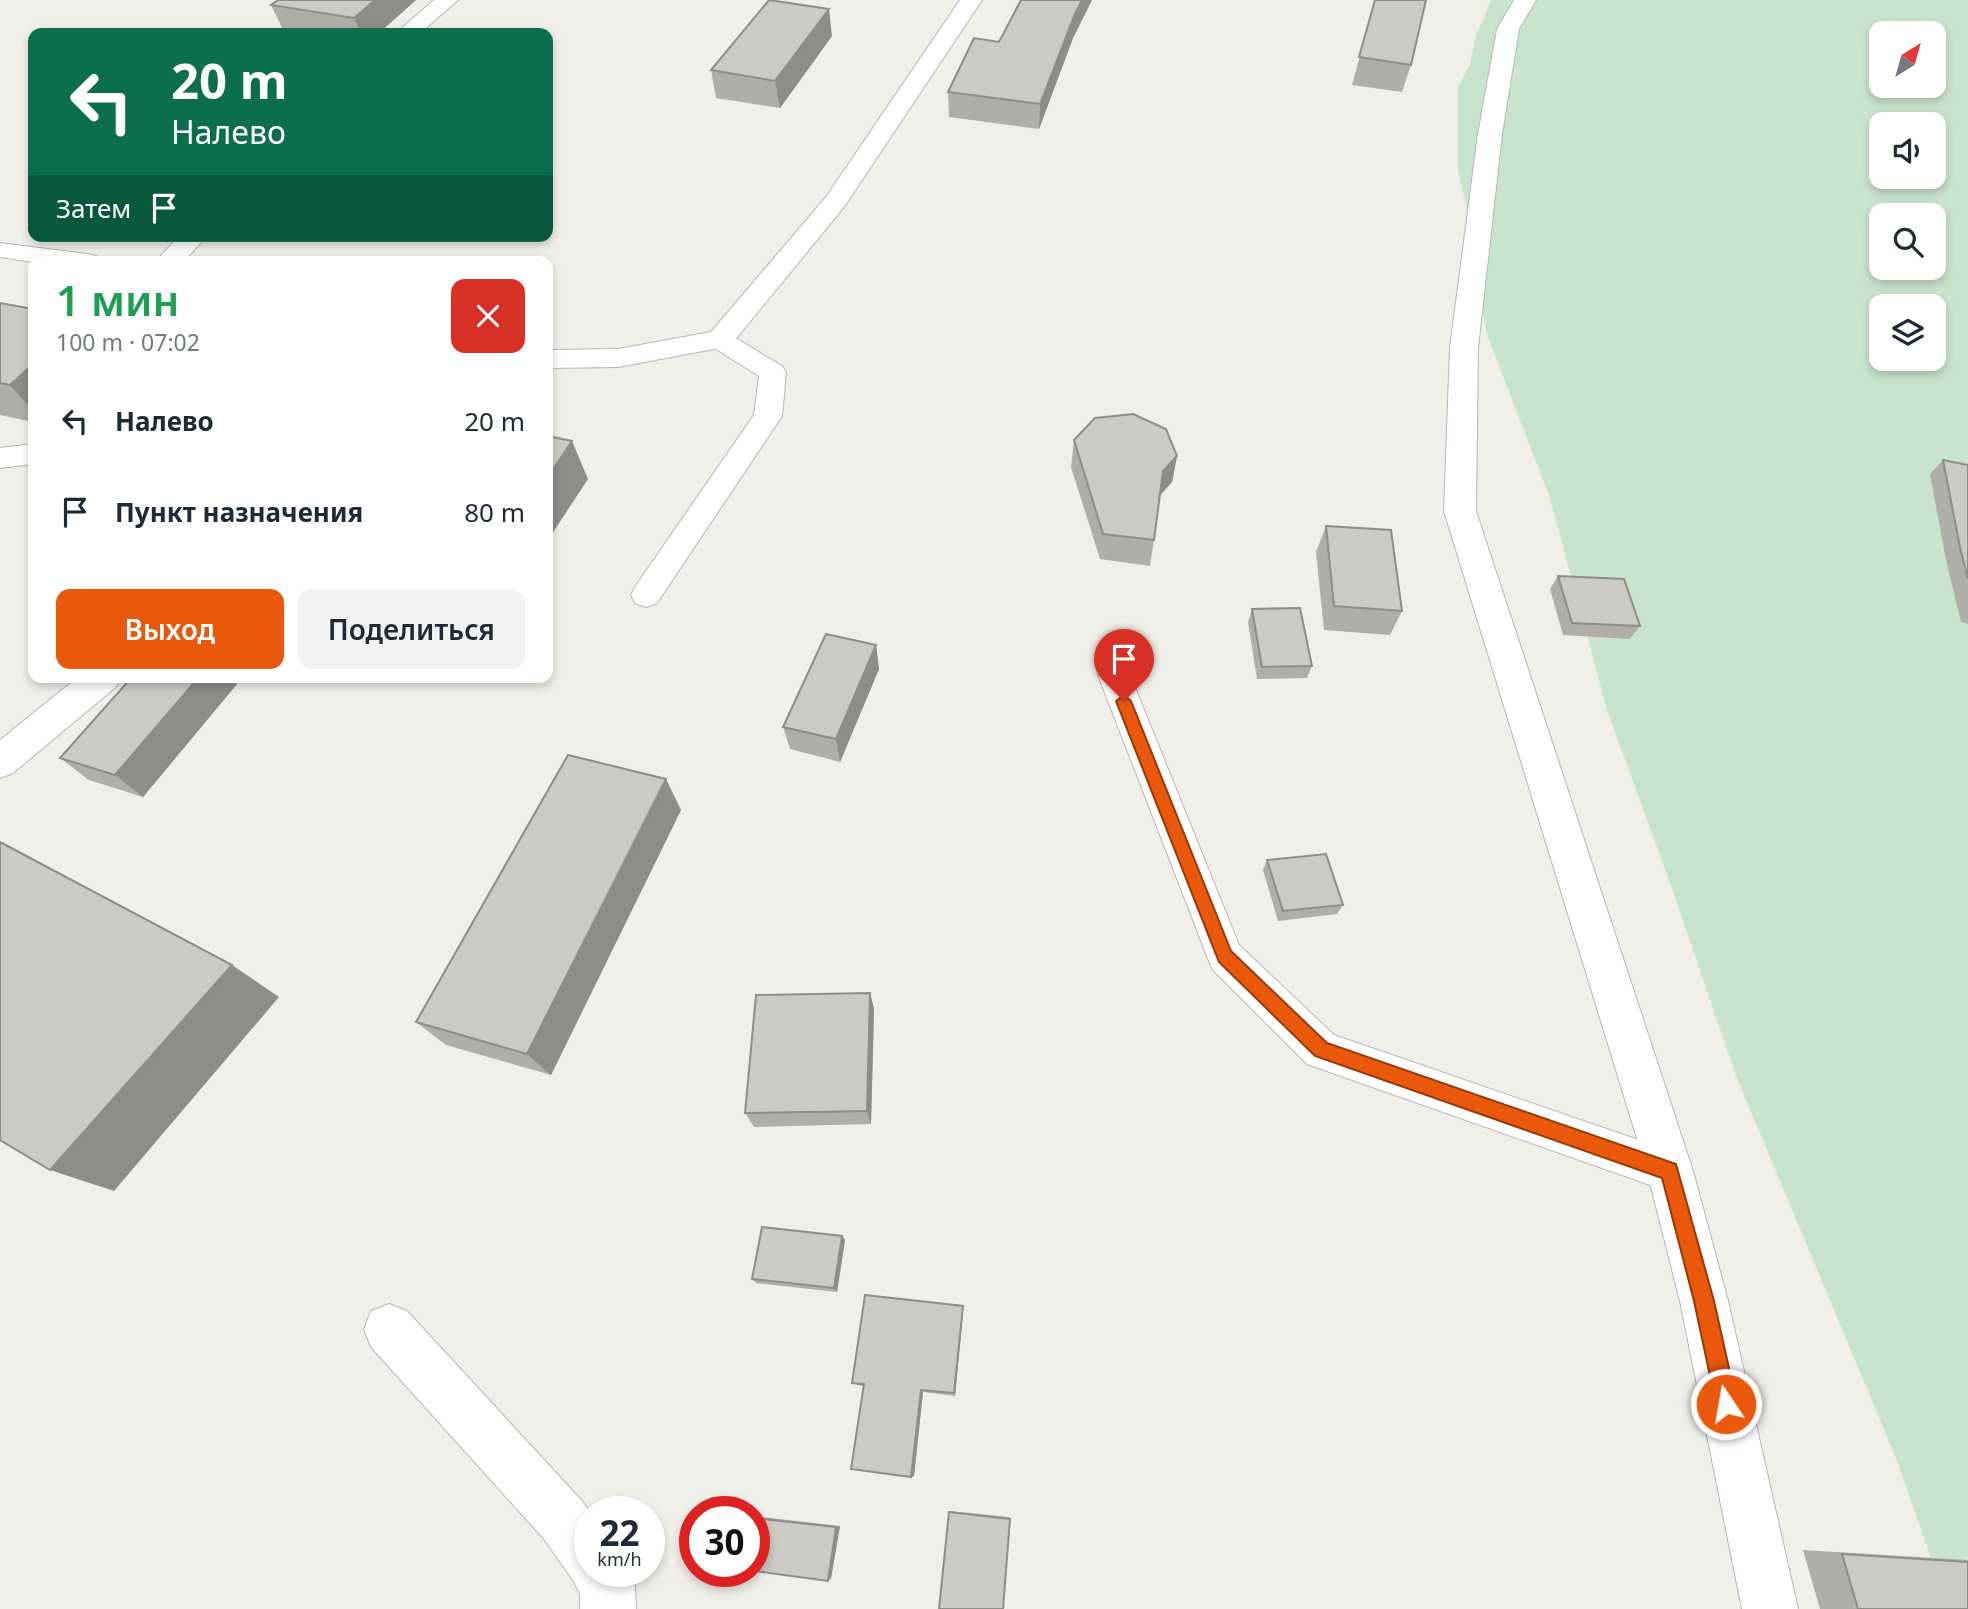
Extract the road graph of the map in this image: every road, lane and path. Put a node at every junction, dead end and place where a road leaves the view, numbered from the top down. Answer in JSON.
{"nodes":[{"id":1,"x":447,"y":0,"type":"edge"},
{"id":2,"x":971,"y":0,"type":"edge"},
{"id":3,"x":1525,"y":0,"type":"edge"},
{"id":4,"x":413,"y":28,"type":"edge"},
{"id":5,"x":188,"y":242,"type":"edge"},
{"id":6,"x":0,"y":250,"type":"edge"},
{"id":7,"x":47,"y":256,"type":"edge"},
{"id":8,"x":174,"y":256,"type":"edge"},
{"id":9,"x":720,"y":340,"type":"junction"},
{"id":10,"x":553,"y":359,"type":"edge"},
{"id":11,"x":28,"y":455,"type":"edge"},
{"id":12,"x":0,"y":458,"type":"edge"},
{"id":13,"x":646,"y":595,"type":"dead end"},
{"id":14,"x":1114,"y":676,"type":"dead end"},
{"id":15,"x":96,"y":683,"type":"edge"},
{"id":16,"x":0,"y":762,"type":"edge"},
{"id":17,"x":1670,"y":1171,"type":"junction"},
{"id":18,"x":389,"y":1329,"type":"dead end"},
{"id":19,"x":574,"y":1536,"type":"edge"},
{"id":20,"x":607,"y":1587,"type":"edge"},
{"id":21,"x":608,"y":1609,"type":"edge"},
{"id":22,"x":1770,"y":1609,"type":"edge"}],
"edges":[{"from":1,"to":4,"type":"street"},
{"from":2,"to":9,"type":"street"},
{"from":3,"to":17,"type":"street"},
{"from":5,"to":8,"type":"street"},
{"from":6,"to":7,"type":"lane"},
{"from":9,"to":10,"type":"street"},
{"from":9,"to":13,"type":"lane"},
{"from":11,"to":12,"type":"lane"},
{"from":14,"to":17,"type":"lane"},
{"from":15,"to":16,"type":"street"},
{"from":17,"to":22,"type":"street"},
{"from":18,"to":19,"type":"street"},
{"from":20,"to":21,"type":"street"}]}
